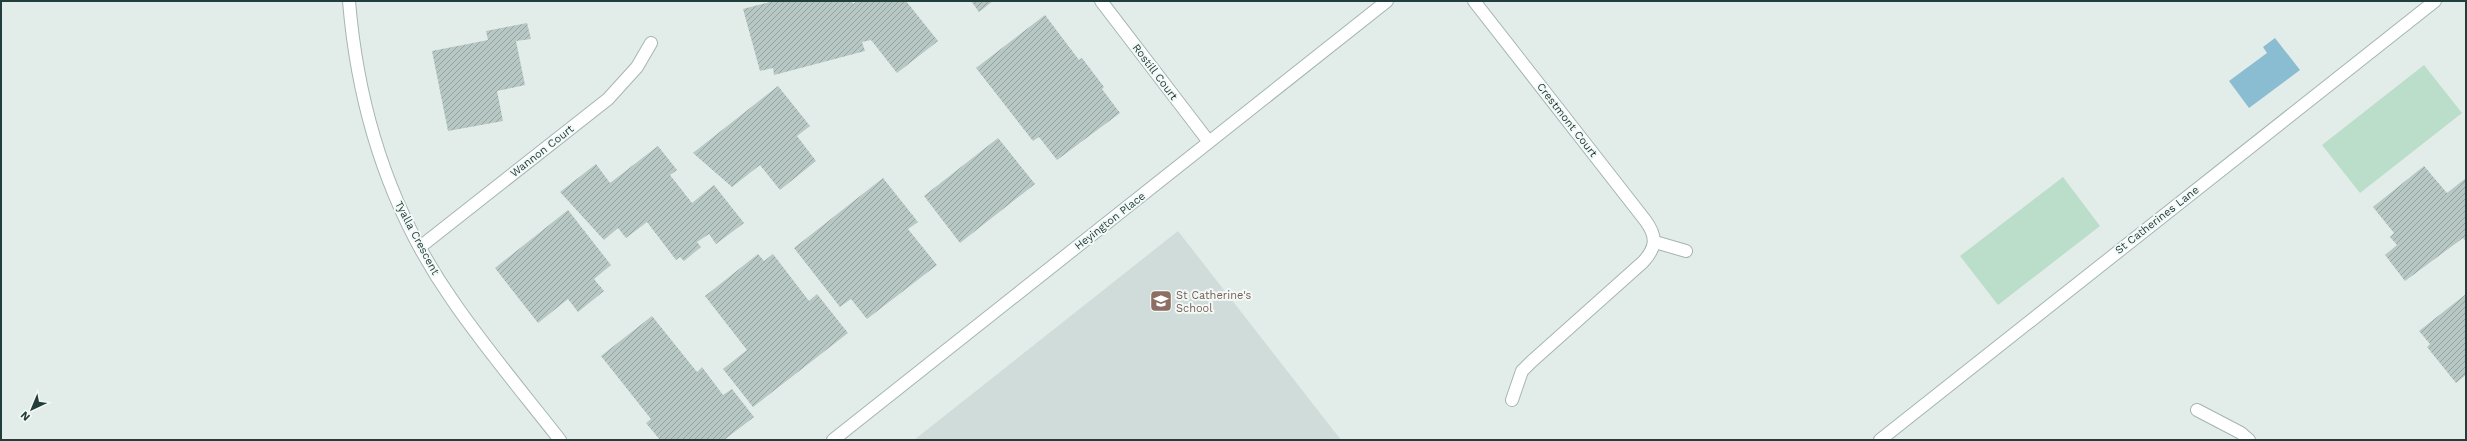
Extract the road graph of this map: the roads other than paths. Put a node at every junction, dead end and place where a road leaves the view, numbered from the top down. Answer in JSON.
{"nodes":[{"id":1,"x":349,"y":1,"type":"edge"},
{"id":2,"x":1101,"y":1,"type":"edge"},
{"id":3,"x":1387,"y":1,"type":"edge"},
{"id":4,"x":1474,"y":1,"type":"edge"},
{"id":5,"x":2435,"y":1,"type":"edge"},
{"id":6,"x":651,"y":43,"type":"dead end"},
{"id":7,"x":1209,"y":142,"type":"junction"},
{"id":8,"x":1655,"y":242,"type":"junction"},
{"id":9,"x":420,"y":247,"type":"junction"},
{"id":10,"x":1686,"y":251,"type":"dead end"},
{"id":11,"x":1512,"y":400,"type":"dead end"},
{"id":12,"x":2197,"y":410,"type":"dead end"},
{"id":13,"x":560,"y":440,"type":"edge"},
{"id":14,"x":833,"y":440,"type":"edge"},
{"id":15,"x":1880,"y":440,"type":"edge"},
{"id":16,"x":2249,"y":440,"type":"edge"}],
"edges":[{"from":1,"to":9,"type":"street","name":"Tyalla Crescent"},
{"from":2,"to":7,"type":"street","name":"Rostill Court"},
{"from":3,"to":7,"type":"street","name":"Heyington Place"},
{"from":4,"to":8,"type":"street","name":"Crestmont Court"},
{"from":5,"to":15,"type":"street","name":"St Catherines Lane"},
{"from":6,"to":9,"type":"street","name":"Wannon Court"},
{"from":7,"to":14,"type":"street","name":"Heyington Place"},
{"from":8,"to":10,"type":"street"},
{"from":8,"to":11,"type":"street"},
{"from":9,"to":13,"type":"street","name":"Tyalla Crescent"},
{"from":12,"to":16,"type":"street"}]}
